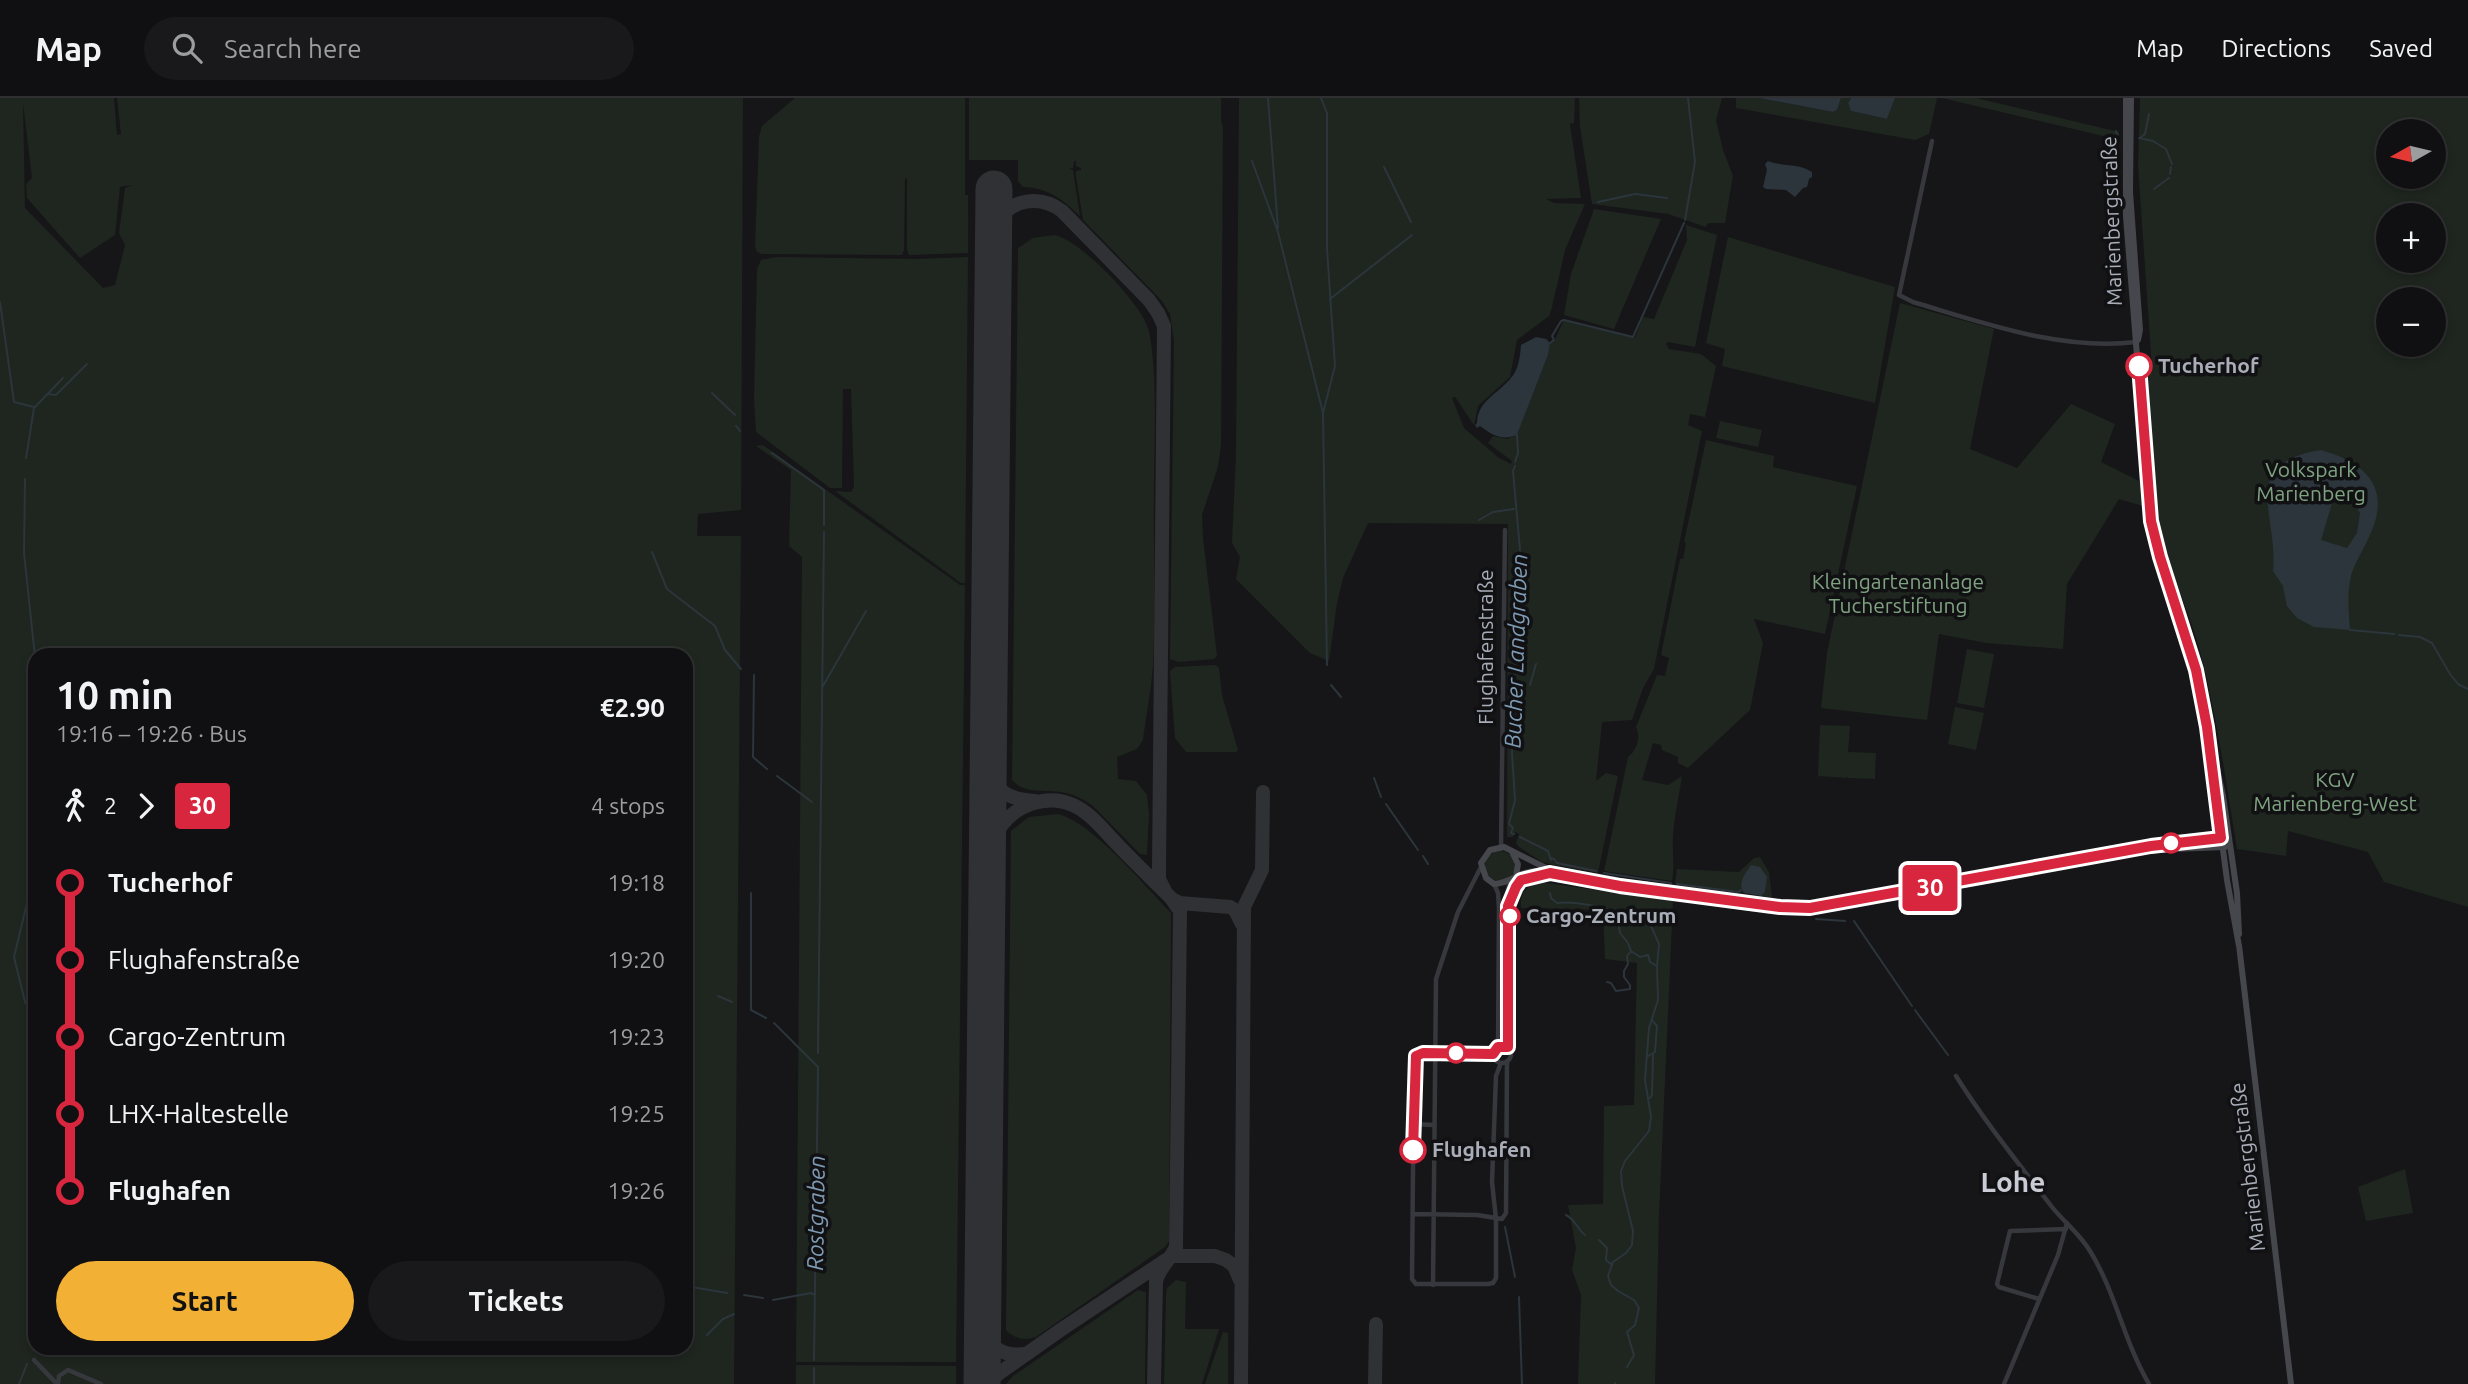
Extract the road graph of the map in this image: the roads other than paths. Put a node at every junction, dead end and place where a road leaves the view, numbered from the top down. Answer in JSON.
{"nodes":[{"id":1,"x":2126,"y":98,"type":"edge"},
{"id":2,"x":2131,"y":98,"type":"edge"},
{"id":3,"x":1932,"y":141,"type":"dead end"},
{"id":4,"x":2129,"y":219,"type":"junction"},
{"id":5,"x":2137,"y":342,"type":"junction"},
{"id":6,"x":1505,"y":530,"type":"dead end"},
{"id":7,"x":2225,"y":837,"type":"junction"},
{"id":8,"x":2230,"y":845,"type":"junction"},
{"id":9,"x":1501,"y":847,"type":"junction"},
{"id":10,"x":2222,"y":847,"type":"junction"},
{"id":11,"x":2140,"y":849,"type":"junction"},
{"id":12,"x":1512,"y":851,"type":"junction"},
{"id":13,"x":1481,"y":867,"type":"junction"},
{"id":14,"x":1550,"y":873,"type":"junction"},
{"id":15,"x":1513,"y":879,"type":"junction"},
{"id":16,"x":1494,"y":884,"type":"junction"},
{"id":17,"x":1650,"y":888,"type":"junction"},
{"id":18,"x":1508,"y":906,"type":"junction"},
{"id":19,"x":2239,"y":946,"type":"junction"},
{"id":20,"x":1498,"y":1047,"type":"junction"},
{"id":21,"x":1508,"y":1047,"type":"junction"},
{"id":22,"x":1434,"y":1053,"type":"junction"},
{"id":23,"x":1493,"y":1054,"type":"junction"},
{"id":24,"x":1507,"y":1061,"type":"junction"},
{"id":25,"x":1501,"y":1063,"type":"junction"},
{"id":26,"x":1956,"y":1076,"type":"dead end"},
{"id":27,"x":1414,"y":1125,"type":"junction"},
{"id":28,"x":1434,"y":1125,"type":"junction"},
{"id":29,"x":1413,"y":1214,"type":"junction"},
{"id":30,"x":1433,"y":1214,"type":"junction"},
{"id":31,"x":1496,"y":1219,"type":"junction"},
{"id":32,"x":2067,"y":1226,"type":"junction"},
{"id":33,"x":1433,"y":1285,"type":"junction"},
{"id":34,"x":2039,"y":1299,"type":"junction"},
{"id":35,"x":34,"y":1360,"type":"dead end"},
{"id":36,"x":57,"y":1384,"type":"edge"},
{"id":37,"x":102,"y":1384,"type":"edge"},
{"id":38,"x":2004,"y":1384,"type":"edge"},
{"id":39,"x":2149,"y":1384,"type":"edge"},
{"id":40,"x":2291,"y":1384,"type":"edge"}],
"edges":[{"from":1,"to":4,"type":"main road","name":"Marienbergstraße"},
{"from":2,"to":4,"type":"main road","name":"Marienbergstraße"},
{"from":3,"to":5,"type":"street"},
{"from":4,"to":5,"type":"main road","name":"Marienbergstraße"},
{"from":5,"to":7,"type":"main road","name":"Marienbergstraße"},
{"from":6,"to":9,"type":"street","name":"Flughafenstraße"},
{"from":7,"to":8,"type":"main road","name":"Marienbergstraße"},
{"from":7,"to":10,"type":"main road","name":"Marienbergstraße"},
{"from":7,"to":11,"type":"main road"},
{"from":8,"to":10,"type":"main road"},
{"from":8,"to":19,"type":"main road","name":"Marienbergstraße"},
{"from":9,"to":12,"type":"main road"},
{"from":9,"to":13,"type":"main road"},
{"from":10,"to":11,"type":"main road"},
{"from":10,"to":19,"type":"main road","name":"Marienbergstraße"},
{"from":11,"to":17,"type":"main road"},
{"from":12,"to":15,"type":"main road"},
{"from":12,"to":17,"type":"main road"},
{"from":13,"to":16,"type":"main road"},
{"from":13,"to":22,"type":"street"},
{"from":14,"to":15,"type":"main road"},
{"from":14,"to":17,"type":"main road"},
{"from":14,"to":18,"type":"street"},
{"from":15,"to":16,"type":"main road"},
{"from":15,"to":18,"type":"street"},
{"from":16,"to":20,"type":"street"},
{"from":18,"to":21,"type":"street"},
{"from":19,"to":40,"type":"main road","name":"Marienbergstraße"},
{"from":20,"to":21,"type":"street"},
{"from":20,"to":23,"type":"street"},
{"from":21,"to":24,"type":"street"},
{"from":22,"to":23,"type":"street"},
{"from":22,"to":27,"type":"street"},
{"from":22,"to":28,"type":"street"},
{"from":23,"to":25,"type":"street"},
{"from":24,"to":25,"type":"street"},
{"from":24,"to":31,"type":"street"},
{"from":25,"to":31,"type":"street"},
{"from":26,"to":32,"type":"street"},
{"from":27,"to":28,"type":"street"},
{"from":27,"to":29,"type":"street"},
{"from":28,"to":30,"type":"street"},
{"from":29,"to":30,"type":"street"},
{"from":29,"to":33,"type":"street"},
{"from":30,"to":31,"type":"street"},
{"from":30,"to":33,"type":"street"},
{"from":31,"to":33,"type":"street"},
{"from":32,"to":34,"type":"street"},
{"from":32,"to":34,"type":"street"},
{"from":32,"to":39,"type":"street"},
{"from":34,"to":38,"type":"street"},
{"from":35,"to":36,"type":"street"},
{"from":36,"to":37,"type":"street"}]}
